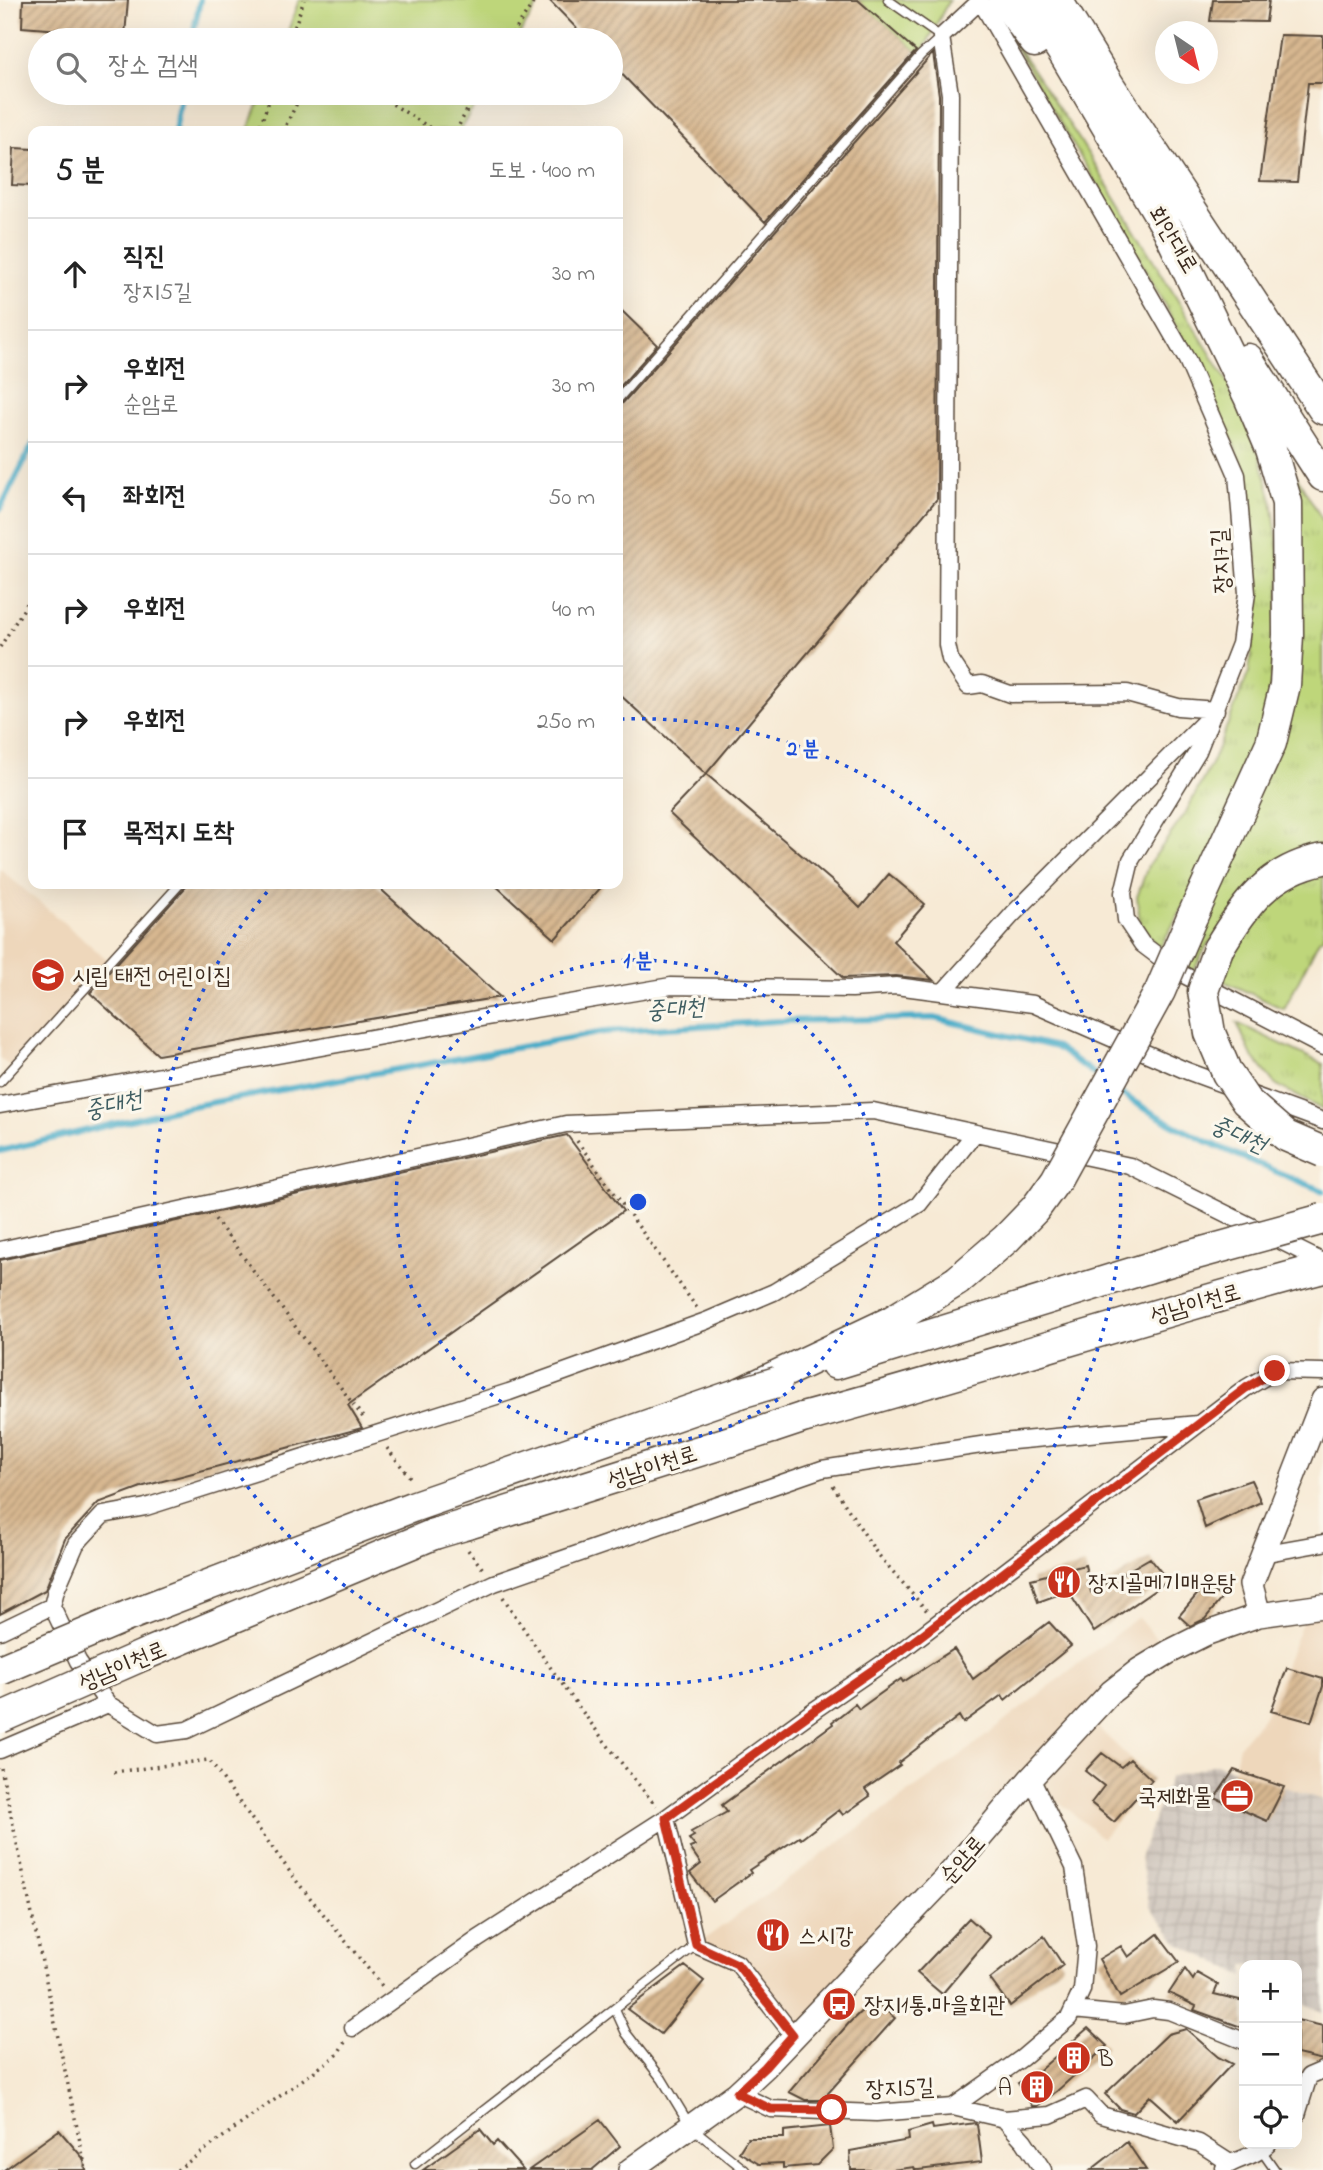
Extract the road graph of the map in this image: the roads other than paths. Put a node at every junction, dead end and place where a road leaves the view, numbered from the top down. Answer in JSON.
{"nodes":[{"id":1,"x":888,"y":0,"type":"edge"},
{"id":2,"x":980,"y":0,"type":"edge"},
{"id":3,"x":1004,"y":0,"type":"edge"},
{"id":4,"x":1029,"y":0,"type":"edge"},
{"id":5,"x":1065,"y":7,"type":"edge"},
{"id":6,"x":941,"y":37,"type":"junction"},
{"id":7,"x":1066,"y":57,"type":"junction"},
{"id":8,"x":1169,"y":232,"type":"junction"},
{"id":9,"x":623,"y":393,"type":"edge"},
{"id":10,"x":1323,"y":409,"type":"edge"},
{"id":11,"x":1323,"y":478,"type":"edge"},
{"id":12,"x":1216,"y":710,"type":"junction"},
{"id":13,"x":1323,"y":859,"type":"edge"},
{"id":14,"x":175,"y":889,"type":"edge"},
{"id":15,"x":943,"y":992,"type":"junction"},
{"id":16,"x":1323,"y":1047,"type":"edge"},
{"id":17,"x":0,"y":1082,"type":"edge"},
{"id":18,"x":0,"y":1105,"type":"edge"},
{"id":19,"x":1323,"y":1121,"type":"edge"},
{"id":20,"x":975,"y":1133,"type":"junction"},
{"id":21,"x":1323,"y":1152,"type":"edge"},
{"id":22,"x":1323,"y":1219,"type":"edge"},
{"id":23,"x":0,"y":1250,"type":"edge"},
{"id":24,"x":1323,"y":1265,"type":"edge"},
{"id":25,"x":1323,"y":1372,"type":"edge"},
{"id":26,"x":740,"y":1393,"type":"junction"},
{"id":27,"x":1323,"y":1400,"type":"edge"},
{"id":28,"x":1198,"y":1424,"type":"junction"},
{"id":29,"x":1323,"y":1543,"type":"edge"},
{"id":30,"x":1262,"y":1554,"type":"junction"},
{"id":31,"x":52,"y":1606,"type":"junction"},
{"id":32,"x":1323,"y":1606,"type":"edge"},
{"id":33,"x":1259,"y":1615,"type":"junction"},
{"id":34,"x":0,"y":1630,"type":"edge"},
{"id":35,"x":0,"y":1670,"type":"edge"},
{"id":36,"x":108,"y":1704,"type":"junction"},
{"id":37,"x":0,"y":1718,"type":"edge"},
{"id":38,"x":0,"y":1750,"type":"edge"},
{"id":39,"x":1031,"y":1778,"type":"junction"},
{"id":40,"x":666,"y":1818,"type":"junction"},
{"id":41,"x":696,"y":1945,"type":"junction"},
{"id":42,"x":615,"y":2009,"type":"junction"},
{"id":43,"x":1073,"y":2010,"type":"junction"},
{"id":44,"x":354,"y":2028,"type":"road end"},
{"id":45,"x":793,"y":2035,"type":"junction"},
{"id":46,"x":1239,"y":2039,"type":"edge"},
{"id":47,"x":1310,"y":2071,"type":"edge"},
{"id":48,"x":737,"y":2093,"type":"junction"},
{"id":49,"x":1302,"y":2098,"type":"edge"},
{"id":50,"x":953,"y":2107,"type":"junction"},
{"id":51,"x":1003,"y":2119,"type":"junction"},
{"id":52,"x":691,"y":2127,"type":"junction"},
{"id":53,"x":1262,"y":2149,"type":"edge"},
{"id":54,"x":1266,"y":2149,"type":"edge"},
{"id":55,"x":415,"y":2164,"type":"dead end"},
{"id":56,"x":1226,"y":2166,"type":"edge"},
{"id":57,"x":635,"y":2169,"type":"edge"},
{"id":58,"x":745,"y":2170,"type":"edge"},
{"id":59,"x":1043,"y":2170,"type":"edge"},
{"id":60,"x":1275,"y":2170,"type":"edge"}],
"edges":[{"from":1,"to":6,"type":"lane"},
{"from":2,"to":6,"type":"street"},
{"from":2,"to":12,"type":"street","name":"장지7길"},
{"from":3,"to":7,"type":"highway"},
{"from":4,"to":7,"type":"highway","name":"회안대로"},
{"from":5,"to":10,"type":"highway","name":"회안대로"},
{"from":6,"to":9,"type":"lane"},
{"from":6,"to":12,"type":"street"},
{"from":7,"to":8,"type":"highway","name":"회안대로"},
{"from":8,"to":11,"type":"highway","name":"회안대로"},
{"from":8,"to":26,"type":"highway","bridge":true},
{"from":12,"to":15,"type":"street"},
{"from":12,"to":16,"type":"street","name":"장지7길"},
{"from":13,"to":21,"type":"highway","bridge":true},
{"from":14,"to":17,"type":"lane"},
{"from":15,"to":18,"type":"street"},
{"from":15,"to":19,"type":"street"},
{"from":20,"to":23,"type":"street"},
{"from":20,"to":24,"type":"street"},
{"from":20,"to":31,"type":"street"},
{"from":22,"to":26,"type":"highway","name":"성남이천로","bridge":true},
{"from":24,"to":37,"type":"highway","name":"성남이천로","bridge":true},
{"from":25,"to":28,"type":"street"},
{"from":26,"to":35,"type":"highway","name":"성남이천로","bridge":true},
{"from":27,"to":30,"type":"street"},
{"from":28,"to":36,"type":"street"},
{"from":28,"to":40,"type":"street"},
{"from":29,"to":30,"type":"street"},
{"from":30,"to":33,"type":"street"},
{"from":31,"to":34,"type":"street"},
{"from":31,"to":36,"type":"street"},
{"from":32,"to":33,"type":"street","name":"순암로"},
{"from":33,"to":39,"type":"street","name":"순암로"},
{"from":36,"to":38,"type":"street"},
{"from":39,"to":43,"type":"street"},
{"from":39,"to":45,"type":"street","name":"순암로"},
{"from":40,"to":41,"type":"street"},
{"from":40,"to":44,"type":"street"},
{"from":41,"to":42,"type":"lane"},
{"from":41,"to":45,"type":"street"},
{"from":42,"to":52,"type":"lane"},
{"from":42,"to":55,"type":"lane"},
{"from":43,"to":46,"type":"street"},
{"from":43,"to":50,"type":"street"},
{"from":45,"to":48,"type":"street","name":"순암로"},
{"from":47,"to":49,"type":"street"},
{"from":48,"to":50,"type":"street","name":"장지5길"},
{"from":48,"to":52,"type":"street","name":"순암로"},
{"from":50,"to":51,"type":"street","name":"장지5길"},
{"from":51,"to":56,"type":"street","name":"장지5길"},
{"from":51,"to":59,"type":"street"},
{"from":52,"to":57,"type":"street","name":"순암로"},
{"from":52,"to":58,"type":"lane"},
{"from":53,"to":56,"type":"street"},
{"from":54,"to":60,"type":"lane"}]}
